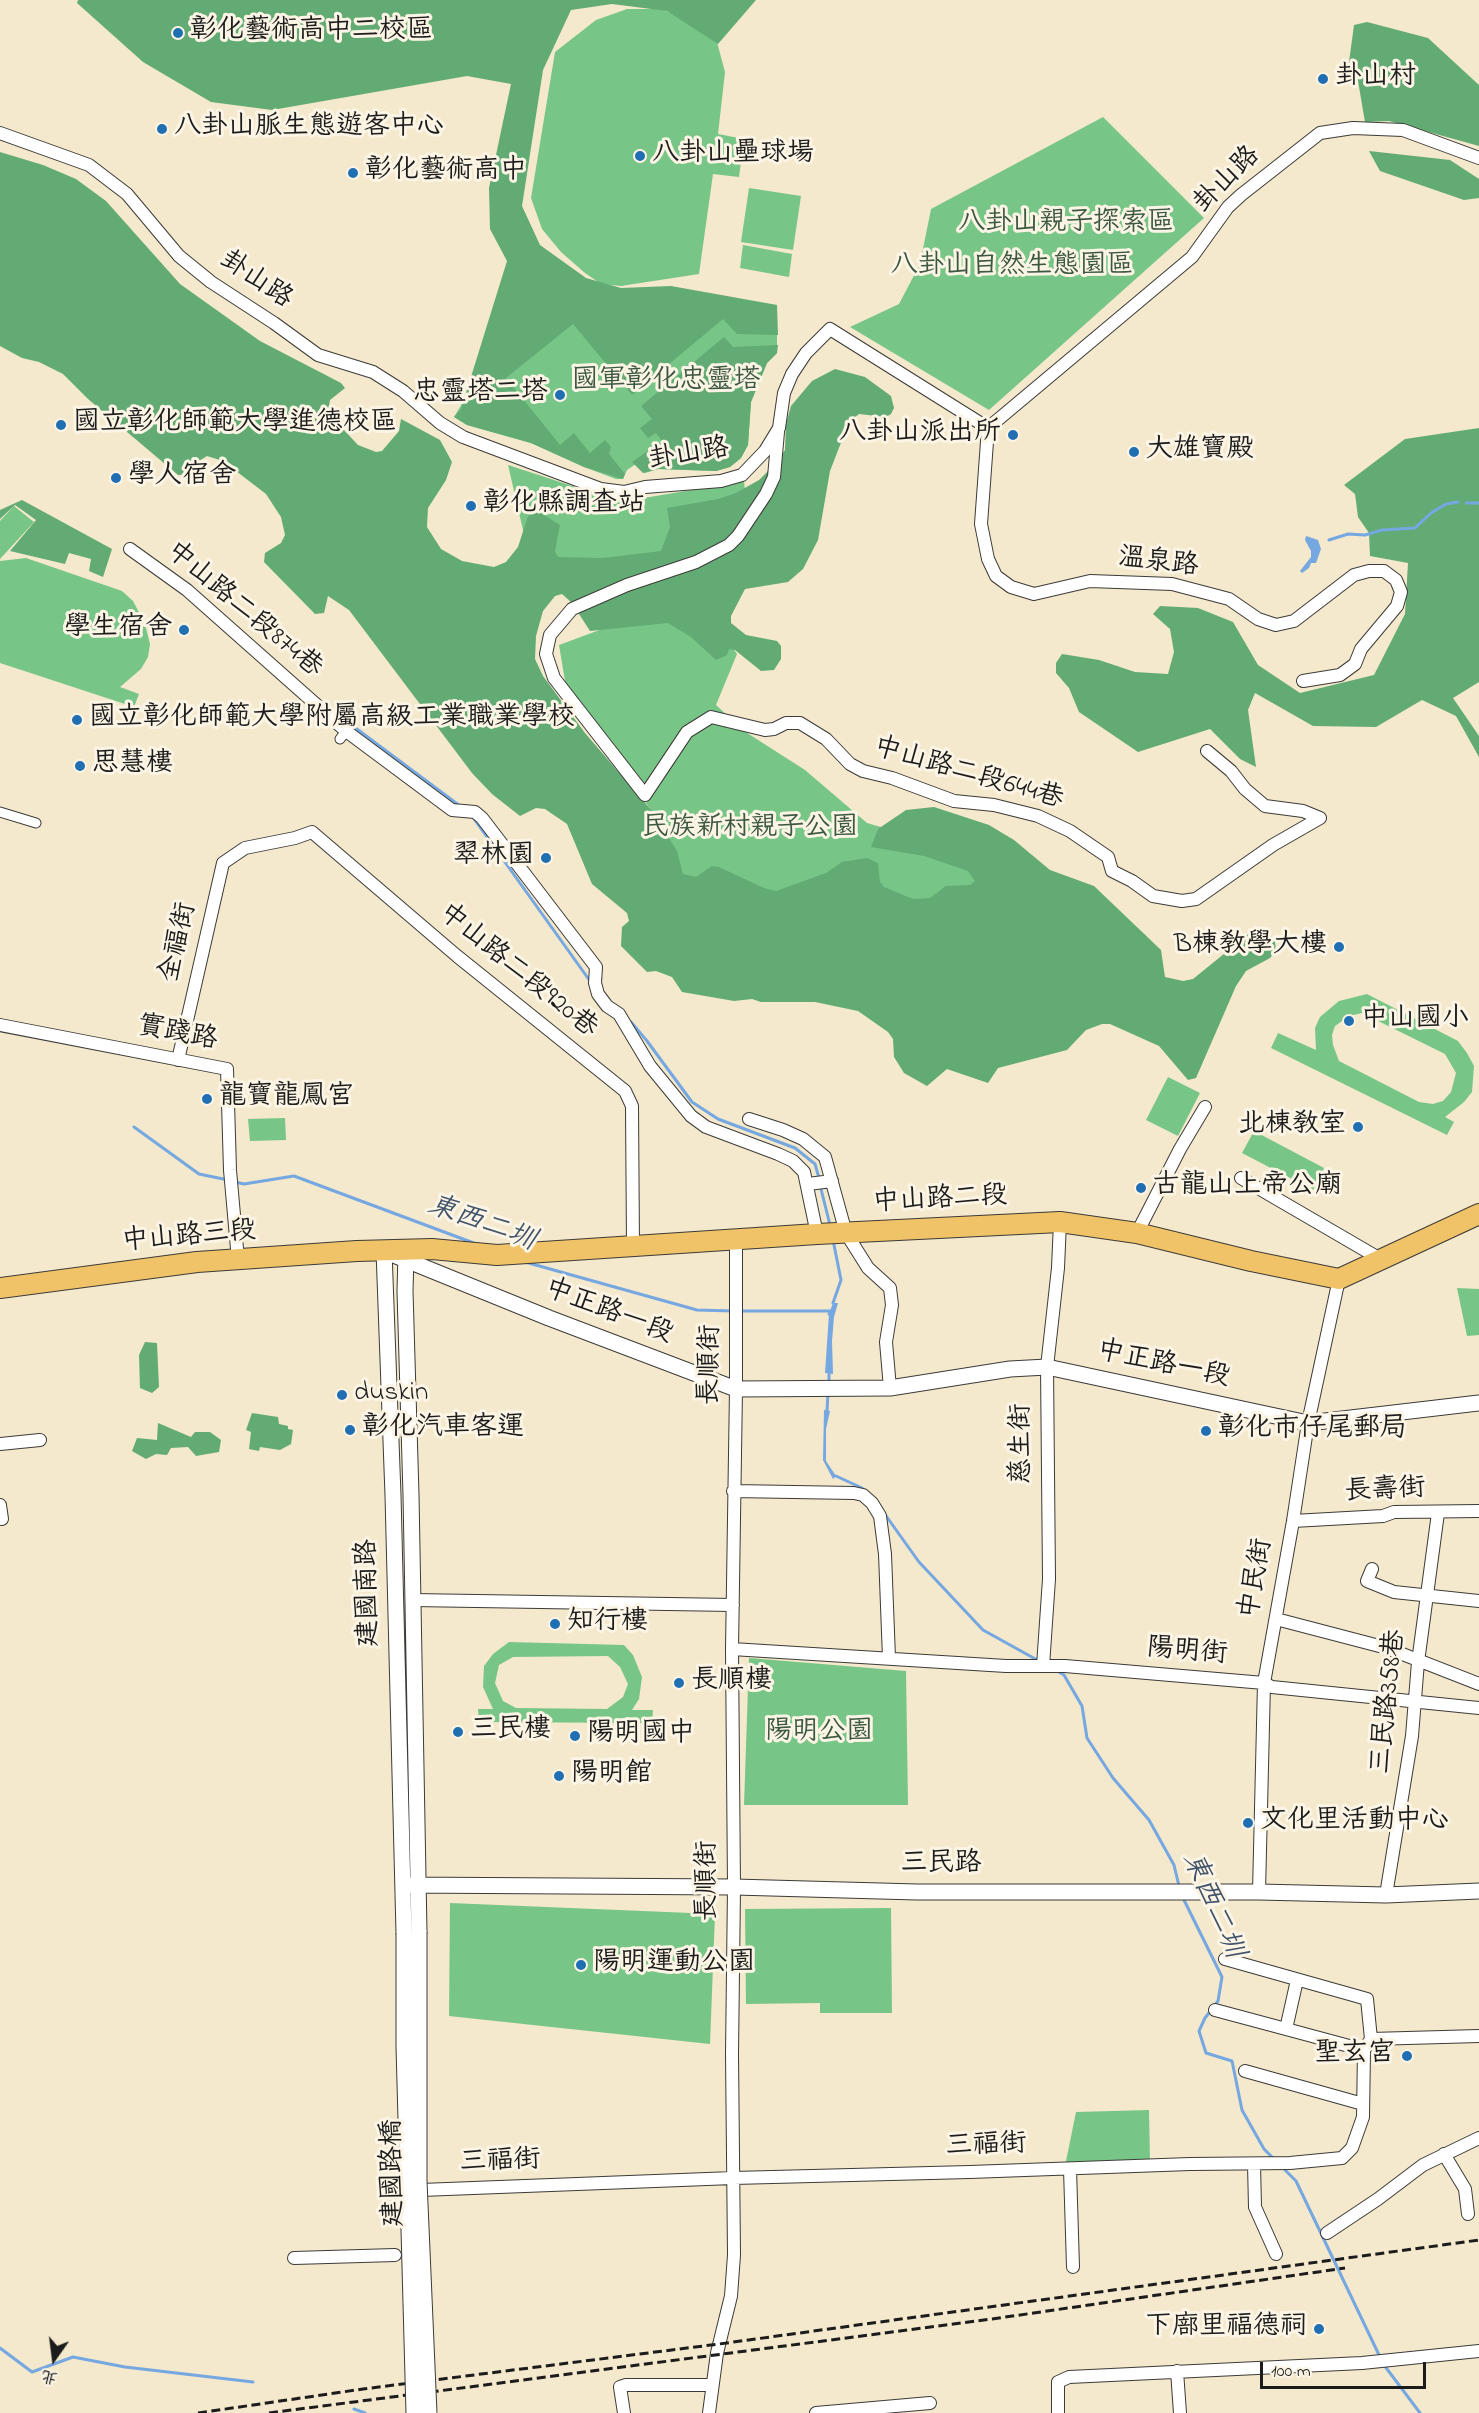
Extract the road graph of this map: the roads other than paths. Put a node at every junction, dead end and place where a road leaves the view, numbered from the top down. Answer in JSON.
{"nodes":[{"id":1,"x":0,"y":133,"type":"edge"},
{"id":2,"x":1479,"y":158,"type":"edge"},
{"id":3,"x":779,"y":428,"type":"junction"},
{"id":4,"x":988,"y":428,"type":"junction"},
{"id":5,"x":130,"y":549,"type":"dead end"},
{"id":6,"x":1303,"y":681,"type":"dead end"},
{"id":7,"x":1207,"y":751,"type":"dead end"},
{"id":8,"x":0,"y":812,"type":"edge"},
{"id":9,"x":36,"y":823,"type":"dead end"},
{"id":10,"x":245,"y":848,"type":"joint"},
{"id":11,"x":0,"y":1025,"type":"edge"},
{"id":12,"x":178,"y":1060,"type":"junction"},
{"id":13,"x":1205,"y":1107,"type":"dead end"},
{"id":14,"x":749,"y":1119,"type":"dead end"},
{"id":15,"x":1241,"y":1178,"type":"dead end"},
{"id":16,"x":832,"y":1180,"type":"junction"},
{"id":17,"x":808,"y":1184,"type":"junction"},
{"id":18,"x":1479,"y":1214,"type":"edge"},
{"id":19,"x":1060,"y":1222,"type":"junction"},
{"id":20,"x":1137,"y":1233,"type":"junction"},
{"id":21,"x":831,"y":1234,"type":"junction"},
{"id":22,"x":736,"y":1240,"type":"junction"},
{"id":23,"x":633,"y":1246,"type":"junction"},
{"id":24,"x":384,"y":1251,"type":"junction"},
{"id":25,"x":406,"y":1256,"type":"junction"},
{"id":26,"x":238,"y":1260,"type":"junction"},
{"id":27,"x":1382,"y":1260,"type":"junction"},
{"id":28,"x":1339,"y":1279,"type":"junction"},
{"id":29,"x":0,"y":1288,"type":"edge"},
{"id":30,"x":1047,"y":1367,"type":"junction"},
{"id":31,"x":890,"y":1388,"type":"junction"},
{"id":32,"x":736,"y":1389,"type":"junction"},
{"id":33,"x":1479,"y":1403,"type":"edge"},
{"id":34,"x":1308,"y":1423,"type":"junction"},
{"id":35,"x":40,"y":1440,"type":"dead end"},
{"id":36,"x":0,"y":1444,"type":"edge"},
{"id":37,"x":733,"y":1491,"type":"junction"},
{"id":38,"x":0,"y":1505,"type":"edge"},
{"id":39,"x":1479,"y":1511,"type":"edge"},
{"id":40,"x":1438,"y":1513,"type":"junction"},
{"id":41,"x":2,"y":1519,"type":"dead end"},
{"id":42,"x":1293,"y":1521,"type":"junction"},
{"id":43,"x":1372,"y":1569,"type":"dead end"},
{"id":44,"x":1425,"y":1596,"type":"junction"},
{"id":45,"x":412,"y":1600,"type":"junction"},
{"id":46,"x":1479,"y":1601,"type":"edge"},
{"id":47,"x":733,"y":1605,"type":"junction"},
{"id":48,"x":1276,"y":1619,"type":"junction"},
{"id":49,"x":732,"y":1649,"type":"junction"},
{"id":50,"x":888,"y":1658,"type":"junction"},
{"id":51,"x":1418,"y":1662,"type":"junction"},
{"id":52,"x":1043,"y":1666,"type":"junction"},
{"id":53,"x":1264,"y":1683,"type":"junction"},
{"id":54,"x":1479,"y":1684,"type":"edge"},
{"id":55,"x":1416,"y":1700,"type":"junction"},
{"id":56,"x":1479,"y":1708,"type":"edge"},
{"id":57,"x":410,"y":1885,"type":"junction"},
{"id":58,"x":734,"y":1887,"type":"junction"},
{"id":59,"x":1479,"y":1891,"type":"edge"},
{"id":60,"x":1259,"y":1892,"type":"junction"},
{"id":61,"x":1386,"y":1895,"type":"junction"},
{"id":62,"x":412,"y":1933,"type":"junction"},
{"id":63,"x":1225,"y":1959,"type":"dead end"},
{"id":64,"x":1297,"y":1980,"type":"junction"},
{"id":65,"x":1215,"y":2010,"type":"dead end"},
{"id":66,"x":1286,"y":2029,"type":"junction"},
{"id":67,"x":1479,"y":2036,"type":"edge"},
{"id":68,"x":1368,"y":2044,"type":"junction"},
{"id":69,"x":1245,"y":2071,"type":"dead end"},
{"id":70,"x":1363,"y":2104,"type":"junction"},
{"id":71,"x":1479,"y":2138,"type":"edge"},
{"id":72,"x":1444,"y":2154,"type":"junction"},
{"id":73,"x":1254,"y":2164,"type":"junction"},
{"id":74,"x":1070,"y":2169,"type":"junction"},
{"id":75,"x":734,"y":2178,"type":"junction"},
{"id":76,"x":395,"y":2191,"type":"dead end"},
{"id":77,"x":1468,"y":2214,"type":"dead end"},
{"id":78,"x":1326,"y":2233,"type":"dead end"},
{"id":79,"x":1275,"y":2254,"type":"dead end"},
{"id":80,"x":395,"y":2255,"type":"dead end"},
{"id":81,"x":294,"y":2258,"type":"dead end"},
{"id":82,"x":1073,"y":2267,"type":"dead end"},
{"id":83,"x":1479,"y":2351,"type":"edge"},
{"id":84,"x":1177,"y":2371,"type":"junction"},
{"id":85,"x":712,"y":2385,"type":"junction"},
{"id":86,"x":930,"y":2403,"type":"dead end"},
{"id":87,"x":414,"y":2413,"type":"edge"},
{"id":88,"x":429,"y":2413,"type":"edge"},
{"id":89,"x":624,"y":2413,"type":"edge"},
{"id":90,"x":709,"y":2413,"type":"edge"},
{"id":91,"x":816,"y":2413,"type":"edge"},
{"id":92,"x":1058,"y":2413,"type":"edge"},
{"id":93,"x":1180,"y":2413,"type":"edge"}],
"edges":[{"from":1,"to":3,"type":"street","name":"卦山路"},
{"from":2,"to":4,"type":"street","name":"卦山路"},
{"from":3,"to":4,"type":"street","name":"卦山路"},
{"from":3,"to":7,"type":"street","name":"中山路二段644巷"},
{"from":4,"to":6,"type":"street","name":"溫泉路"},
{"from":5,"to":17,"type":"street","name":"中山路二段874巷"},
{"from":8,"to":9,"type":"street"},
{"from":10,"to":12,"type":"street","name":"全福街"},
{"from":10,"to":23,"type":"street","name":"中山路二段920巷"},
{"from":11,"to":12,"type":"street","name":"實踐路"},
{"from":12,"to":26,"type":"street","name":"實踐路"},
{"from":13,"to":20,"type":"street"},
{"from":14,"to":16,"type":"street"},
{"from":15,"to":27,"type":"street"},
{"from":16,"to":17,"type":"street"},
{"from":16,"to":21,"type":"street"},
{"from":17,"to":21,"type":"street","name":"中山路二段874巷"},
{"from":18,"to":27,"type":"main road"},
{"from":19,"to":20,"type":"main road","name":"中山路二段"},
{"from":19,"to":21,"type":"main road","name":"中山路二段"},
{"from":19,"to":30,"type":"street","name":"慈生街"},
{"from":20,"to":28,"type":"main road","name":"中山路二段"},
{"from":21,"to":22,"type":"main road","name":"中山路二段"},
{"from":21,"to":31,"type":"street"},
{"from":22,"to":23,"type":"main road","name":"中山路二段"},
{"from":22,"to":32,"type":"street","name":"長順街"},
{"from":23,"to":25,"type":"main road","name":"中山路二段"},
{"from":24,"to":25,"type":"main road","name":"中山路二段"},
{"from":24,"to":26,"type":"main road","name":"中山路三段"},
{"from":24,"to":57,"type":"street","name":"建國南路"},
{"from":25,"to":32,"type":"street","name":"中正路一段"},
{"from":25,"to":45,"type":"street","name":"建國南路"},
{"from":26,"to":29,"type":"main road","name":"中山路三段"},
{"from":27,"to":28,"type":"main road"},
{"from":28,"to":34,"type":"street","name":"中民街"},
{"from":30,"to":31,"type":"street","name":"中正路一段"},
{"from":30,"to":34,"type":"street","name":"中正路一段"},
{"from":30,"to":52,"type":"street","name":"慈生街"},
{"from":31,"to":32,"type":"street","name":"中正路一段"},
{"from":32,"to":37,"type":"street","name":"長順街"},
{"from":33,"to":34,"type":"street","name":"中正路一段"},
{"from":34,"to":42,"type":"street","name":"中民街"},
{"from":35,"to":36,"type":"street"},
{"from":37,"to":47,"type":"street","name":"長順街"},
{"from":37,"to":50,"type":"street"},
{"from":38,"to":41,"type":"street"},
{"from":39,"to":40,"type":"street","name":"長壽街"},
{"from":40,"to":42,"type":"street","name":"長壽街"},
{"from":40,"to":44,"type":"street","name":"三民路358巷"},
{"from":42,"to":48,"type":"street","name":"中民街"},
{"from":43,"to":44,"type":"street"},
{"from":44,"to":46,"type":"street"},
{"from":44,"to":51,"type":"street","name":"三民路358巷"},
{"from":45,"to":47,"type":"street"},
{"from":45,"to":57,"type":"street","name":"建國南路"},
{"from":47,"to":49,"type":"street","name":"長順街"},
{"from":48,"to":51,"type":"street"},
{"from":48,"to":53,"type":"street","name":"中民街"},
{"from":49,"to":50,"type":"street","name":"陽明街"},
{"from":49,"to":58,"type":"street","name":"長順街"},
{"from":50,"to":52,"type":"street","name":"陽明街"},
{"from":51,"to":54,"type":"street"},
{"from":51,"to":55,"type":"street","name":"三民路358巷"},
{"from":52,"to":53,"type":"street","name":"陽明街"},
{"from":53,"to":55,"type":"street","name":"陽明街"},
{"from":53,"to":60,"type":"street","name":"中民街"},
{"from":55,"to":56,"type":"street","name":"陽明街"},
{"from":55,"to":61,"type":"street","name":"三民路358巷"},
{"from":57,"to":58,"type":"street","name":"三民路"},
{"from":57,"to":62,"type":"street","name":"建國南路"},
{"from":58,"to":60,"type":"street","name":"三民路"},
{"from":58,"to":75,"type":"street","name":"長順街"},
{"from":59,"to":61,"type":"street","name":"三民路"},
{"from":60,"to":61,"type":"street","name":"三民路"},
{"from":62,"to":87,"type":"street","name":"建國路橋","bridge":true},
{"from":62,"to":88,"type":"street","name":"建國路橋","bridge":true},
{"from":63,"to":64,"type":"street"},
{"from":64,"to":66,"type":"street"},
{"from":64,"to":68,"type":"street","name":"三福街"},
{"from":65,"to":66,"type":"street"},
{"from":66,"to":68,"type":"street"},
{"from":67,"to":68,"type":"street"},
{"from":68,"to":70,"type":"street","name":"三福街"},
{"from":69,"to":70,"type":"street"},
{"from":70,"to":73,"type":"street","name":"三福街"},
{"from":71,"to":72,"type":"street"},
{"from":72,"to":77,"type":"street"},
{"from":72,"to":78,"type":"street"},
{"from":73,"to":74,"type":"street","name":"三福街"},
{"from":73,"to":79,"type":"street"},
{"from":74,"to":75,"type":"street","name":"三福街"},
{"from":74,"to":82,"type":"street"},
{"from":75,"to":76,"type":"street","name":"三福街"},
{"from":75,"to":85,"type":"street","name":"長順街"},
{"from":80,"to":81,"type":"street"},
{"from":83,"to":84,"type":"street"},
{"from":84,"to":92,"type":"street"},
{"from":84,"to":93,"type":"street"},
{"from":85,"to":89,"type":"street"},
{"from":85,"to":90,"type":"street","name":"長順街"},
{"from":86,"to":91,"type":"street"}]}
